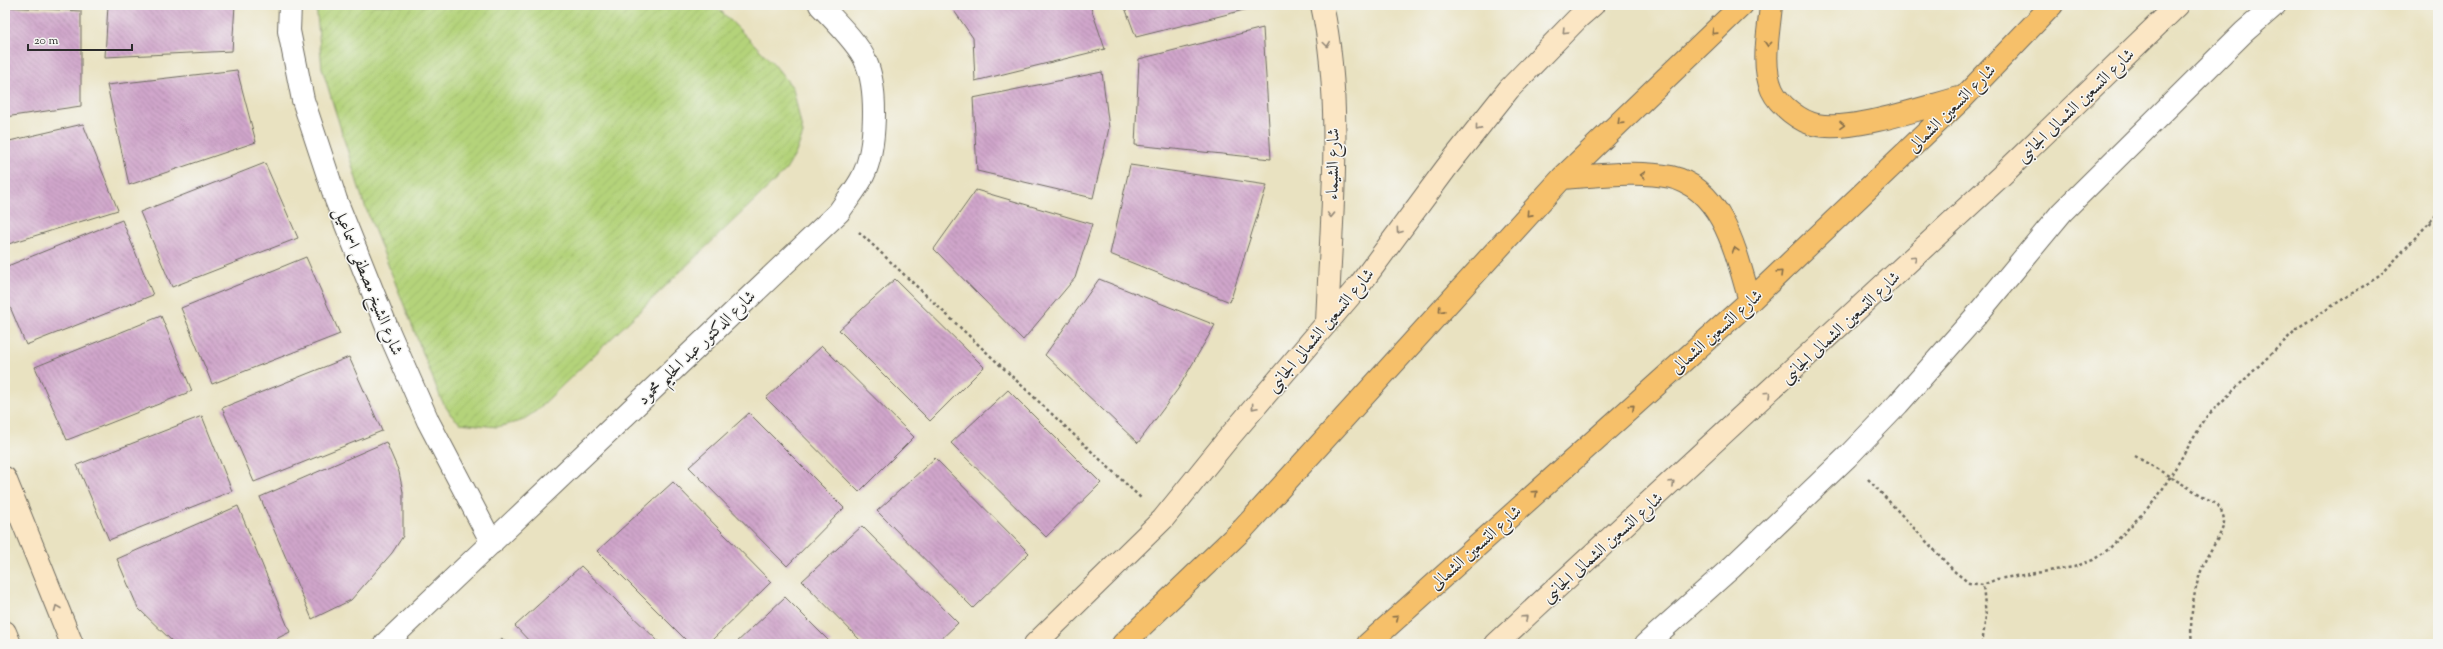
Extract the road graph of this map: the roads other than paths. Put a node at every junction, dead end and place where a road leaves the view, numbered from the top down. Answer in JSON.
{"nodes":[{"id":1,"x":290,"y":5,"type":"edge"},
{"id":2,"x":820,"y":5,"type":"edge"},
{"id":3,"x":1593,"y":5,"type":"edge"},
{"id":4,"x":1742,"y":5,"type":"edge"},
{"id":5,"x":1771,"y":5,"type":"edge"},
{"id":6,"x":2052,"y":5,"type":"edge"},
{"id":7,"x":2178,"y":5,"type":"edge"},
{"id":8,"x":2275,"y":5,"type":"edge"},
{"id":9,"x":1323,"y":6,"type":"edge"},
{"id":10,"x":1964,"y":97,"type":"junction"},
{"id":11,"x":1562,"y":178,"type":"junction"},
{"id":12,"x":1750,"y":301,"type":"junction"},
{"id":13,"x":1327,"y":323,"type":"junction"},
{"id":14,"x":5,"y":478,"type":"edge"},
{"id":15,"x":492,"y":542,"type":"junction"},
{"id":16,"x":5,"y":632,"type":"edge"},
{"id":17,"x":10,"y":644,"type":"edge"},
{"id":18,"x":72,"y":644,"type":"edge"},
{"id":19,"x":385,"y":644,"type":"edge"},
{"id":20,"x":1035,"y":644,"type":"edge"},
{"id":21,"x":1123,"y":644,"type":"edge"},
{"id":22,"x":1368,"y":644,"type":"edge"},
{"id":23,"x":1496,"y":644,"type":"edge"},
{"id":24,"x":1646,"y":644,"type":"edge"}],
"edges":[{"from":1,"to":15,"type":"street","name":"شارع الشيخ مصطفى اسماعيل"},
{"from":2,"to":15,"type":"street","name":"شارع الدكتور عبد الحليم محمود"},
{"from":3,"to":13,"type":"street","name":"شارع التسعين الشمالى الجانبى","one_way":true},
{"from":4,"to":11,"type":"main road","one_way":true},
{"from":5,"to":10,"type":"main road","one_way":true},
{"from":6,"to":10,"type":"main road","name":"شارع التسعين الشمالى"},
{"from":23,"to":7,"type":"street","name":"شارع التسعين الشمالى الجانبى","one_way":true},
{"from":8,"to":24,"type":"street"},
{"from":9,"to":13,"type":"street","name":"شارع الشيماء","one_way":true},
{"from":12,"to":10,"type":"main road","name":"شارع التسعين الشمالى","one_way":true},
{"from":12,"to":11,"type":"main road","one_way":true},
{"from":11,"to":21,"type":"main road","one_way":true},
{"from":22,"to":12,"type":"main road","name":"شارع التسعين الشمالى","one_way":true},
{"from":13,"to":20,"type":"street","name":"شارع التسعين الشمالى الجانبى","one_way":true},
{"from":18,"to":14,"type":"street","one_way":true},
{"from":15,"to":19,"type":"street","name":"شارع الدكتور عبد الحليم محمود"},
{"from":16,"to":17,"type":"street"}]}
